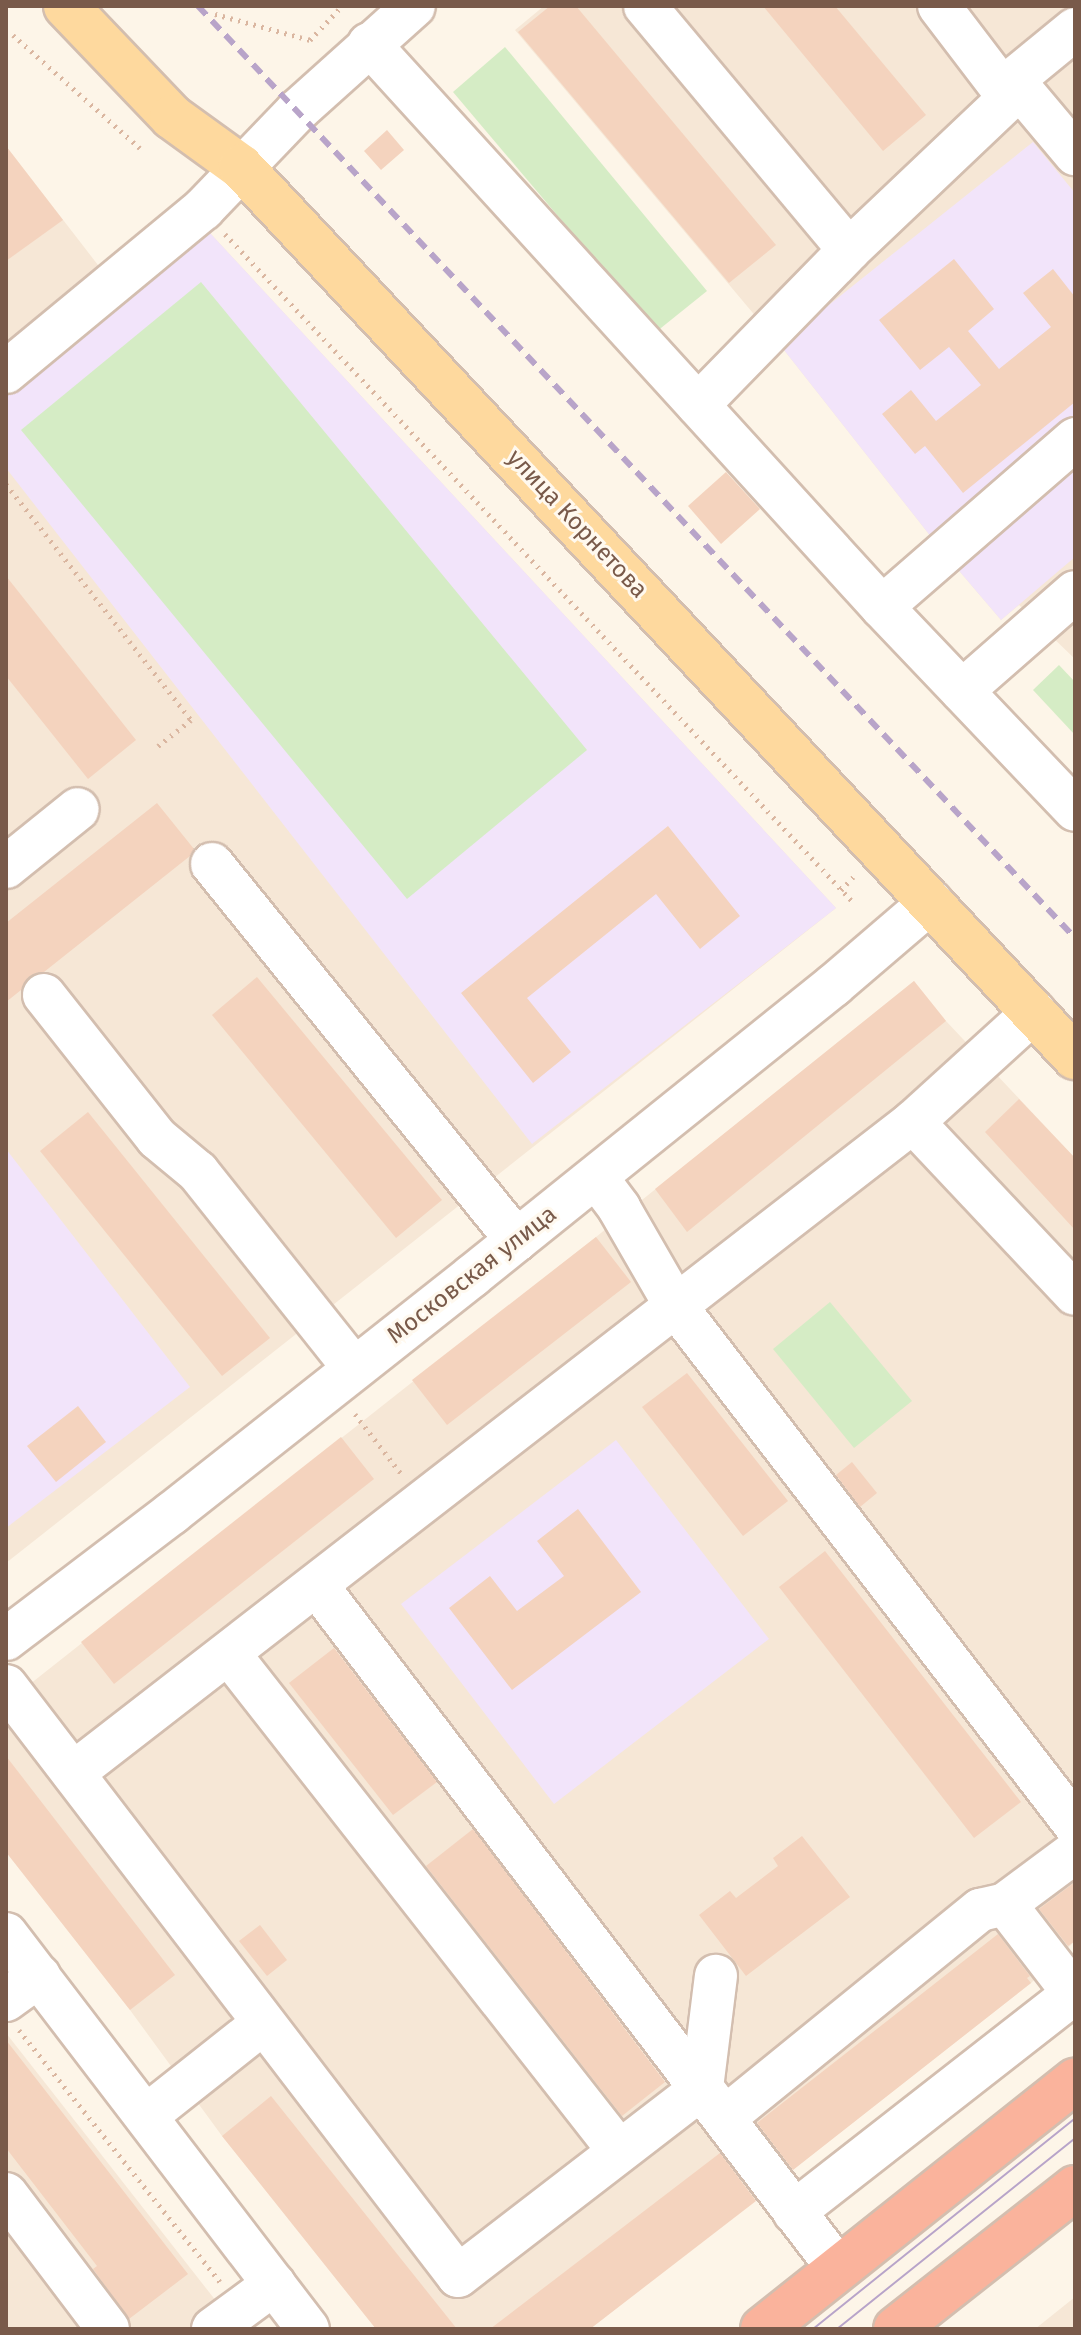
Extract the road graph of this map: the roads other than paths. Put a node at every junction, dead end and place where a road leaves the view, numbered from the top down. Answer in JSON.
{"nodes":[{"id":1,"x":66,"y":6,"type":"edge"},
{"id":2,"x":645,"y":6,"type":"edge"},
{"id":3,"x":939,"y":6,"type":"edge"},
{"id":4,"x":408,"y":8,"type":"edge"},
{"id":5,"x":1075,"y":29,"type":"edge"},
{"id":6,"x":369,"y":44,"type":"junction"},
{"id":7,"x":1011,"y":89,"type":"junction"},
{"id":8,"x":1075,"y":154,"type":"edge"},
{"id":9,"x":241,"y":167,"type":"junction"},
{"id":10,"x":849,"y":250,"type":"junction"},
{"id":11,"x":6,"y":372,"type":"edge"},
{"id":12,"x":698,"y":405,"type":"junction"},
{"id":13,"x":1075,"y":439,"type":"edge"},
{"id":14,"x":1075,"y":592,"type":"edge"},
{"id":15,"x":882,"y":607,"type":"junction"},
{"id":16,"x":962,"y":691,"type":"junction"},
{"id":17,"x":78,"y":809,"type":"dead end"},
{"id":18,"x":1075,"y":810,"type":"edge"},
{"id":19,"x":212,"y":864,"type":"dead end"},
{"id":20,"x":6,"y":867,"type":"edge"},
{"id":21,"x":931,"y":902,"type":"junction"},
{"id":22,"x":44,"y":995,"type":"dead end"},
{"id":23,"x":1034,"y":1012,"type":"junction"},
{"id":24,"x":1075,"y":1057,"type":"edge"},
{"id":25,"x":913,"y":1122,"type":"junction"},
{"id":26,"x":596,"y":1177,"type":"junction"},
{"id":27,"x":516,"y":1240,"type":"junction"},
{"id":28,"x":1075,"y":1294,"type":"edge"},
{"id":29,"x":675,"y":1305,"type":"junction"},
{"id":30,"x":343,"y":1376,"type":"junction"},
{"id":31,"x":318,"y":1587,"type":"junction"},
{"id":32,"x":6,"y":1639,"type":"edge"},
{"id":33,"x":230,"y":1655,"type":"junction"},
{"id":34,"x":6,"y":1686,"type":"edge"},
{"id":35,"x":73,"y":1773,"type":"junction"},
{"id":36,"x":1075,"y":1825,"type":"edge"},
{"id":37,"x":1075,"y":1852,"type":"edge"},
{"id":38,"x":1005,"y":1904,"type":"junction"},
{"id":39,"x":6,"y":1934,"type":"edge"},
{"id":40,"x":716,"y":1976,"type":"dead end"},
{"id":41,"x":1074,"y":1994,"type":"edge"},
{"id":42,"x":20,"y":2001,"type":"edge"},
{"id":43,"x":262,"y":2024,"type":"junction"},
{"id":44,"x":1075,"y":2081,"type":"edge"},
{"id":45,"x":713,"y":2103,"type":"junction"},
{"id":46,"x":146,"y":2116,"type":"junction"},
{"id":47,"x":619,"y":2151,"type":"junction"},
{"id":48,"x":1075,"y":2188,"type":"edge"},
{"id":49,"x":6,"y":2194,"type":"edge"},
{"id":50,"x":794,"y":2212,"type":"junction"},
{"id":51,"x":19,"y":2237,"type":"edge"},
{"id":52,"x":837,"y":2267,"type":"junction"},
{"id":53,"x":274,"y":2284,"type":"junction"},
{"id":54,"x":227,"y":2318,"type":"edge"},
{"id":55,"x":108,"y":2329,"type":"edge"},
{"id":56,"x":308,"y":2329,"type":"edge"},
{"id":57,"x":763,"y":2329,"type":"edge"},
{"id":58,"x":896,"y":2329,"type":"edge"}],
"edges":[{"from":1,"to":9,"type":"main road","name":"улица Корнетова"},
{"from":2,"to":10,"type":"street"},
{"from":3,"to":7,"type":"street"},
{"from":4,"to":6,"type":"street"},
{"from":5,"to":7,"type":"street"},
{"from":6,"to":9,"type":"street"},
{"from":6,"to":12,"type":"street"},
{"from":7,"to":8,"type":"street"},
{"from":7,"to":10,"type":"street"},
{"from":9,"to":11,"type":"street"},
{"from":9,"to":21,"type":"main road","name":"улица Корнетова"},
{"from":10,"to":12,"type":"street"},
{"from":12,"to":15,"type":"street"},
{"from":13,"to":15,"type":"street"},
{"from":14,"to":16,"type":"street"},
{"from":15,"to":16,"type":"street"},
{"from":16,"to":18,"type":"street"},
{"from":17,"to":20,"type":"street"},
{"from":19,"to":27,"type":"street"},
{"from":21,"to":23,"type":"main road","name":"улица Корнетова"},
{"from":21,"to":26,"type":"street","name":"Московская улица"},
{"from":22,"to":30,"type":"street"},
{"from":23,"to":24,"type":"main road","name":"улица Корнетова"},
{"from":23,"to":25,"type":"street"},
{"from":25,"to":28,"type":"street"},
{"from":25,"to":29,"type":"street"},
{"from":26,"to":27,"type":"street","name":"Московская улица"},
{"from":26,"to":29,"type":"street"},
{"from":27,"to":30,"type":"street","name":"Московская улица"},
{"from":29,"to":31,"type":"street"},
{"from":29,"to":36,"type":"street"},
{"from":30,"to":32,"type":"street","name":"Московская улица"},
{"from":31,"to":33,"type":"street"},
{"from":31,"to":45,"type":"street"},
{"from":33,"to":35,"type":"street"},
{"from":33,"to":47,"type":"street"},
{"from":34,"to":35,"type":"street"},
{"from":35,"to":43,"type":"street"},
{"from":37,"to":38,"type":"street"},
{"from":38,"to":41,"type":"street"},
{"from":38,"to":45,"type":"street"},
{"from":39,"to":42,"type":"street"},
{"from":40,"to":45,"type":"street"},
{"from":41,"to":50,"type":"street"},
{"from":42,"to":46,"type":"street"},
{"from":43,"to":46,"type":"street"},
{"from":43,"to":47,"type":"street"},
{"from":44,"to":52,"type":"highway"},
{"from":45,"to":47,"type":"street"},
{"from":45,"to":50,"type":"street"},
{"from":46,"to":53,"type":"street"},
{"from":48,"to":58,"type":"highway"},
{"from":49,"to":51,"type":"street"},
{"from":50,"to":52,"type":"street"},
{"from":51,"to":55,"type":"street"},
{"from":52,"to":57,"type":"highway"},
{"from":53,"to":54,"type":"street"},
{"from":53,"to":56,"type":"street"}]}
